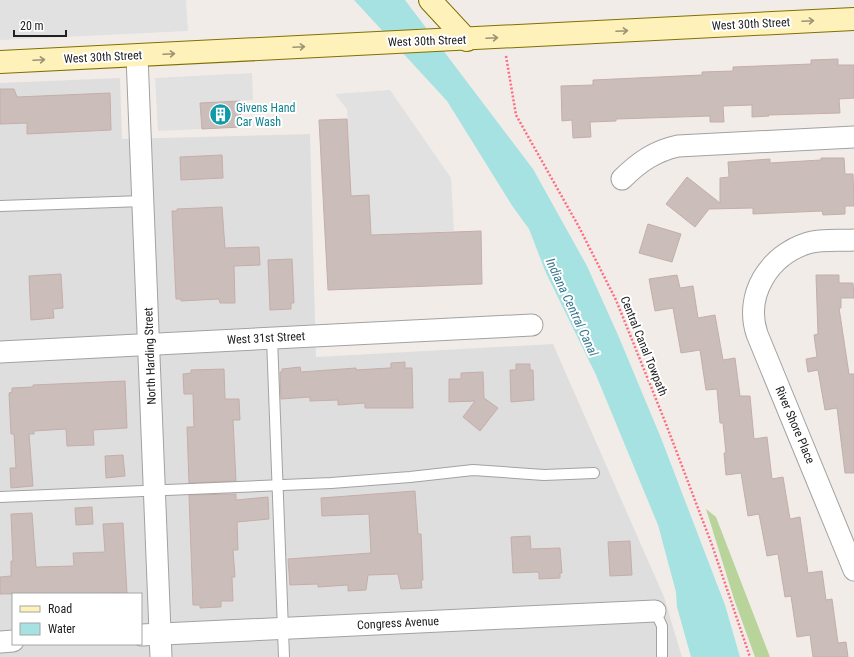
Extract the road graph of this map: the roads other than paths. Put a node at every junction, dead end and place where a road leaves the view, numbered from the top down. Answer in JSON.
{"nodes":[{"id":1,"x":430,"y":0,"type":"edge"},
{"id":2,"x":854,"y":19,"type":"edge"},
{"id":3,"x":460,"y":40,"type":"junction"},
{"id":4,"x":137,"y":56,"type":"junction"},
{"id":5,"x":0,"y":62,"type":"edge"},
{"id":6,"x":854,"y":137,"type":"edge"},
{"id":7,"x":622,"y":179,"type":"dead end"},
{"id":8,"x":143,"y":201,"type":"junction"},
{"id":9,"x":0,"y":206,"type":"edge"},
{"id":10,"x":854,"y":240,"type":"edge"},
{"id":11,"x":532,"y":325,"type":"dead end"},
{"id":12,"x":272,"y":338,"type":"junction"},
{"id":13,"x":149,"y":344,"type":"junction"},
{"id":14,"x":0,"y":352,"type":"edge"},
{"id":15,"x":594,"y":473,"type":"dead end"},
{"id":16,"x":277,"y":485,"type":"junction"},
{"id":17,"x":155,"y":490,"type":"junction"},
{"id":18,"x":0,"y":497,"type":"edge"},
{"id":19,"x":854,"y":570,"type":"edge"},
{"id":20,"x":655,"y":611,"type":"joint"},
{"id":21,"x":283,"y":629,"type":"junction"},
{"id":22,"x":151,"y":635,"type":"edge"},
{"id":23,"x":12,"y":641,"type":"edge"},
{"id":24,"x":0,"y":642,"type":"edge"},
{"id":25,"x":162,"y":657,"type":"edge"},
{"id":26,"x":284,"y":657,"type":"edge"},
{"id":27,"x":662,"y":657,"type":"edge"}],
"edges":[{"from":1,"to":3,"type":"main road"},
{"from":3,"to":2,"type":"main road","name":"West 30th Street","one_way":true},
{"from":4,"to":3,"type":"main road","name":"West 30th Street","one_way":true},
{"from":5,"to":4,"type":"main road","name":"West 30th Street","one_way":true},
{"from":4,"to":8,"type":"street","name":"North Harding Street"},
{"from":6,"to":7,"type":"street"},
{"from":8,"to":9,"type":"lane"},
{"from":8,"to":13,"type":"street","name":"North Harding Street"},
{"from":10,"to":19,"type":"street","name":"River Shore Place"},
{"from":11,"to":12,"type":"street","name":"West 31st Street"},
{"from":12,"to":13,"type":"street","name":"West 31st Street"},
{"from":12,"to":16,"type":"lane"},
{"from":13,"to":14,"type":"street","name":"West 31st Street"},
{"from":13,"to":17,"type":"street","name":"North Harding Street"},
{"from":15,"to":16,"type":"lane"},
{"from":16,"to":17,"type":"lane"},
{"from":16,"to":21,"type":"lane"},
{"from":17,"to":18,"type":"lane"},
{"from":17,"to":22,"type":"street","name":"North Harding Street"},
{"from":20,"to":21,"type":"street","name":"Congress Avenue"},
{"from":20,"to":27,"type":"lane"},
{"from":21,"to":22,"type":"street","name":"Congress Avenue"},
{"from":21,"to":26,"type":"lane"},
{"from":22,"to":25,"type":"street","name":"North Harding Street"},
{"from":23,"to":24,"type":"street"}]}
